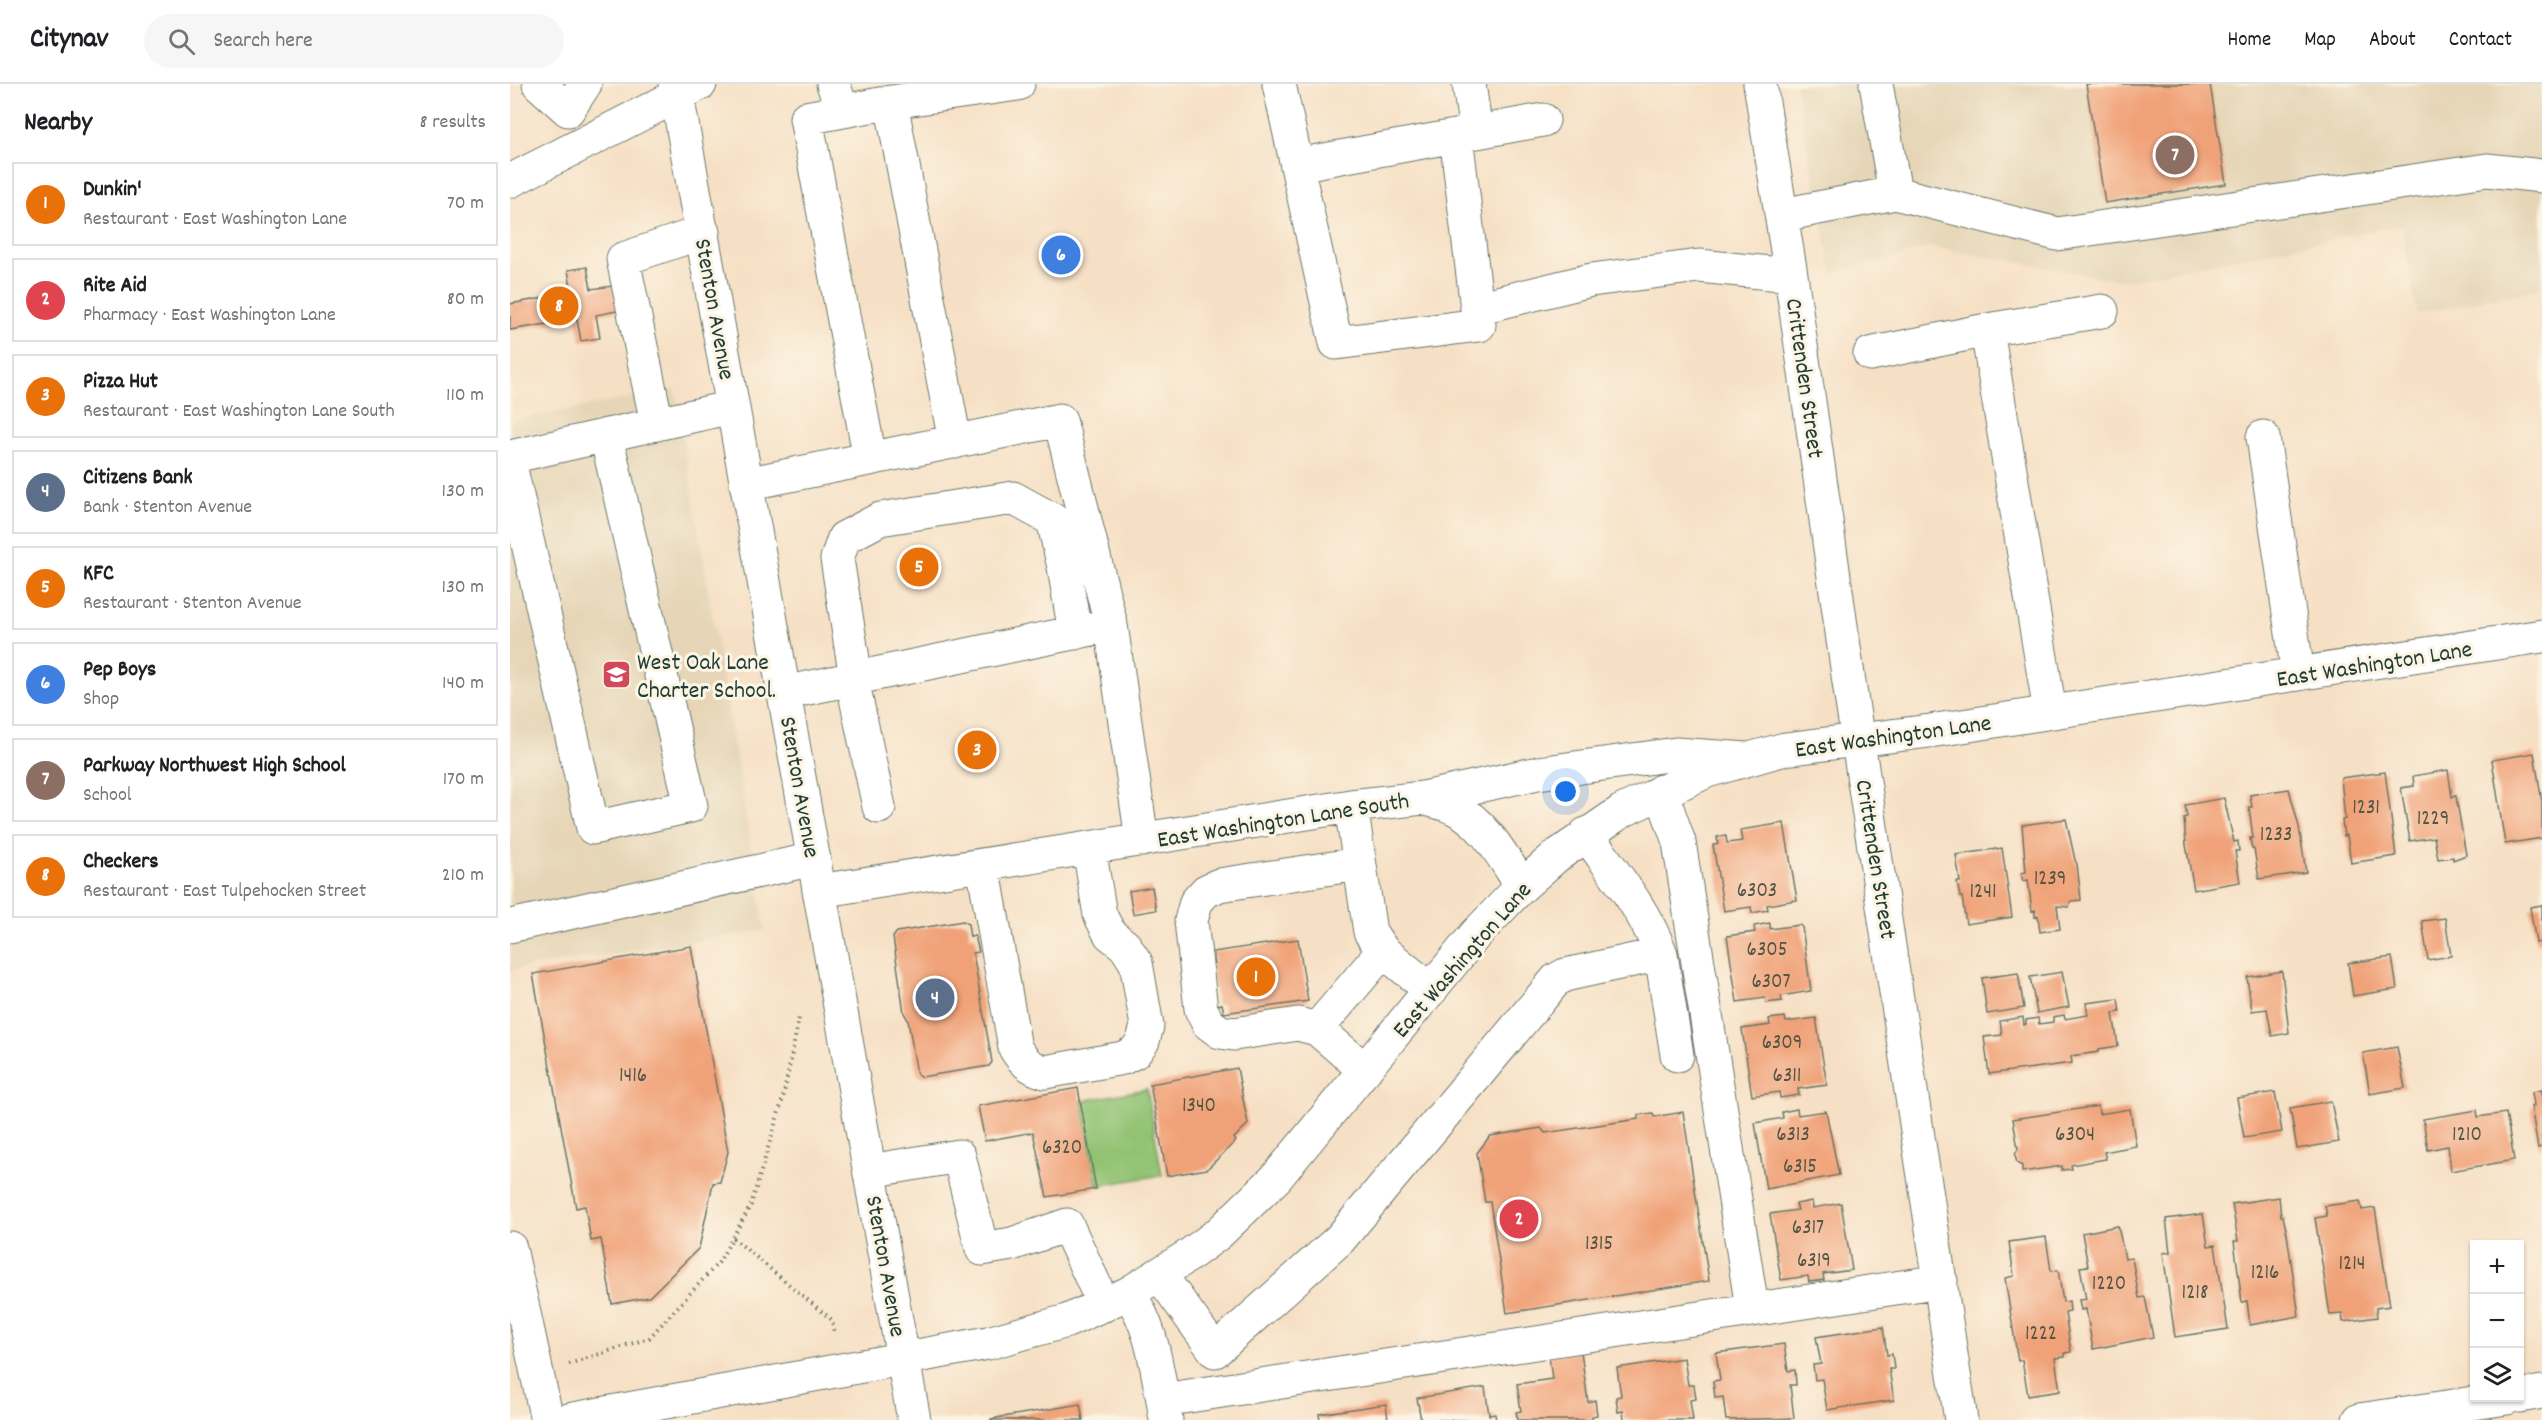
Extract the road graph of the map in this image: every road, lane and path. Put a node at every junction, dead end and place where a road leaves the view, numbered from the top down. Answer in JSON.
{"nodes":[{"id":1,"x":539,"y":84,"type":"edge"},
{"id":2,"x":1018,"y":84,"type":"edge"},
{"id":3,"x":1279,"y":84,"type":"edge"},
{"id":4,"x":1469,"y":84,"type":"edge"},
{"id":5,"x":1760,"y":84,"type":"edge"},
{"id":6,"x":1876,"y":84,"type":"edge"},
{"id":7,"x":978,"y":87,"type":"edge"},
{"id":8,"x":684,"y":88,"type":"edge"},
{"id":9,"x":576,"y":97,"type":"edge"},
{"id":10,"x":838,"y":98,"type":"edge"},
{"id":11,"x":891,"y":102,"type":"junction"},
{"id":12,"x":1543,"y":120,"type":"dead end"},
{"id":13,"x":1466,"y":134,"type":"junction"},
{"id":14,"x":575,"y":148,"type":"junction"},
{"id":15,"x":1297,"y":165,"type":"junction"},
{"id":16,"x":2542,"y":176,"type":"edge"},
{"id":17,"x":510,"y":181,"type":"edge"},
{"id":18,"x":1895,"y":193,"type":"junction"},
{"id":19,"x":1782,"y":215,"type":"junction"},
{"id":20,"x":703,"y":232,"type":"junction"},
{"id":21,"x":1791,"y":275,"type":"junction"},
{"id":22,"x":1478,"y":308,"type":"junction"},
{"id":23,"x":2102,"y":311,"type":"dead end"},
{"id":24,"x":1986,"y":330,"type":"junction"},
{"id":25,"x":1870,"y":354,"type":"dead end"},
{"id":26,"x":732,"y":407,"type":"junction"},
{"id":27,"x":657,"y":424,"type":"junction"},
{"id":28,"x":606,"y":435,"type":"junction"},
{"id":29,"x":2263,"y":437,"type":"dead end"},
{"id":30,"x":955,"y":442,"type":"junction"},
{"id":31,"x":510,"y":457,"type":"edge"},
{"id":32,"x":870,"y":459,"type":"junction"},
{"id":33,"x":510,"y":465,"type":"edge"},
{"id":34,"x":746,"y":484,"type":"junction"},
{"id":35,"x":1111,"y":625,"type":"junction"},
{"id":36,"x":1075,"y":633,"type":"junction"},
{"id":37,"x":2542,"y":636,"type":"edge"},
{"id":38,"x":2298,"y":674,"type":"junction"},
{"id":39,"x":854,"y":679,"type":"junction"},
{"id":40,"x":784,"y":693,"type":"junction"},
{"id":41,"x":2050,"y":712,"type":"junction"},
{"id":42,"x":1858,"y":740,"type":"junction"},
{"id":43,"x":1747,"y":759,"type":"junction"},
{"id":44,"x":1661,"y":790,"type":"junction"},
{"id":45,"x":1423,"y":798,"type":"junction"},
{"id":46,"x":1351,"y":806,"type":"junction"},
{"id":47,"x":879,"y":807,"type":"dead end"},
{"id":48,"x":1586,"y":834,"type":"junction"},
{"id":49,"x":1142,"y":840,"type":"junction"},
{"id":50,"x":1089,"y":848,"type":"junction"},
{"id":51,"x":814,"y":859,"type":"junction"},
{"id":52,"x":1359,"y":864,"type":"junction"},
{"id":53,"x":982,"y":865,"type":"junction"},
{"id":54,"x":1522,"y":886,"type":"junction"},
{"id":55,"x":819,"y":891,"type":"junction"},
{"id":56,"x":510,"y":900,"type":"edge"},
{"id":57,"x":563,"y":914,"type":"junction"},
{"id":58,"x":510,"y":926,"type":"edge"},
{"id":59,"x":1383,"y":951,"type":"junction"},
{"id":60,"x":1661,"y":954,"type":"junction"},
{"id":61,"x":1431,"y":990,"type":"junction"},
{"id":62,"x":800,"y":1018,"type":"dead end"},
{"id":63,"x":1317,"y":1029,"type":"junction"},
{"id":64,"x":1677,"y":1055,"type":"dead end"},
{"id":65,"x":1365,"y":1070,"type":"junction"},
{"id":66,"x":870,"y":1171,"type":"junction"},
{"id":67,"x":733,"y":1238,"type":"junction"},
{"id":68,"x":510,"y":1248,"type":"edge"},
{"id":69,"x":1160,"y":1275,"type":"junction"},
{"id":70,"x":1941,"y":1281,"type":"junction"},
{"id":71,"x":1117,"y":1299,"type":"junction"},
{"id":72,"x":1752,"y":1308,"type":"junction"},
{"id":73,"x":834,"y":1334,"type":"dead end"},
{"id":74,"x":903,"y":1359,"type":"junction"},
{"id":75,"x":537,"y":1375,"type":"junction"},
{"id":76,"x":2542,"y":1392,"type":"edge"},
{"id":77,"x":2524,"y":1395,"type":"edge"},
{"id":78,"x":2480,"y":1402,"type":"edge"},
{"id":79,"x":1165,"y":1410,"type":"edge"},
{"id":80,"x":547,"y":1420,"type":"edge"},
{"id":81,"x":568,"y":1420,"type":"edge"},
{"id":82,"x":914,"y":1420,"type":"edge"},
{"id":83,"x":1961,"y":1420,"type":"edge"},
{"id":84,"x":2359,"y":1420,"type":"edge"}],
"edges":[{"from":1,"to":9,"type":"main road"},
{"from":2,"to":7,"type":"main road"},
{"from":3,"to":15,"type":"main road"},
{"from":4,"to":13,"type":"main road"},
{"from":5,"to":19,"type":"main road","name":"Crittenden Street"},
{"from":6,"to":18,"type":"main road"},
{"from":7,"to":11,"type":"main road"},
{"from":8,"to":14,"type":"main road"},
{"from":8,"to":20,"type":"main road","name":"Stenton Avenue"},
{"from":9,"to":14,"type":"main road"},
{"from":10,"to":11,"type":"main road"},
{"from":10,"to":32,"type":"main road"},
{"from":11,"to":30,"type":"main road"},
{"from":12,"to":13,"type":"main road"},
{"from":13,"to":15,"type":"main road"},
{"from":13,"to":22,"type":"main road"},
{"from":14,"to":17,"type":"main road"},
{"from":15,"to":22,"type":"main road"},
{"from":16,"to":18,"type":"main road"},
{"from":18,"to":19,"type":"main road"},
{"from":19,"to":21,"type":"main road","name":"Crittenden Street"},
{"from":20,"to":26,"type":"main road","name":"Stenton Avenue"},
{"from":20,"to":27,"type":"main road"},
{"from":21,"to":22,"type":"main road"},
{"from":21,"to":42,"type":"main road","name":"Crittenden Street"},
{"from":23,"to":24,"type":"main road"},
{"from":24,"to":25,"type":"main road"},
{"from":24,"to":41,"type":"main road"},
{"from":26,"to":27,"type":"main road"},
{"from":26,"to":34,"type":"main road","name":"Stenton Avenue"},
{"from":27,"to":28,"type":"main road"},
{"from":28,"to":31,"type":"main road"},
{"from":28,"to":33,"type":"main road"},
{"from":29,"to":38,"type":"main road"},
{"from":30,"to":32,"type":"main road"},
{"from":30,"to":35,"type":"main road"},
{"from":32,"to":34,"type":"main road"},
{"from":34,"to":40,"type":"main road","name":"Stenton Avenue"},
{"from":35,"to":36,"type":"main road"},
{"from":35,"to":49,"type":"main road"},
{"from":36,"to":39,"type":"main road"},
{"from":36,"to":39,"type":"main road"},
{"from":37,"to":38,"type":"main road","name":"East Washington Lane"},
{"from":38,"to":41,"type":"main road","name":"East Washington Lane"},
{"from":39,"to":40,"type":"main road"},
{"from":39,"to":47,"type":"main road"},
{"from":40,"to":51,"type":"main road","name":"Stenton Avenue"},
{"from":41,"to":42,"type":"main road","name":"East Washington Lane"},
{"from":42,"to":43,"type":"main road","name":"East Washington Lane"},
{"from":42,"to":70,"type":"main road","name":"Crittenden Street"},
{"from":43,"to":44,"type":"main road","name":"East Washington Lane"},
{"from":43,"to":45,"type":"main road","name":"East Washington Lane South"},
{"from":44,"to":48,"type":"main road","name":"East Washington Lane"},
{"from":44,"to":72,"type":"main road"},
{"from":45,"to":46,"type":"main road","name":"East Washington Lane South"},
{"from":45,"to":54,"type":"main road"},
{"from":46,"to":49,"type":"main road","name":"East Washington Lane South"},
{"from":46,"to":52,"type":"main road"},
{"from":48,"to":54,"type":"main road","name":"East Washington Lane"},
{"from":48,"to":60,"type":"main road"},
{"from":49,"to":50,"type":"main road","name":"East Washington Lane South"},
{"from":50,"to":53,"type":"main road","name":"East Washington Lane South"},
{"from":50,"to":53,"type":"main road"},
{"from":51,"to":55,"type":"main road","name":"Stenton Avenue"},
{"from":51,"to":57,"type":"main road"},
{"from":52,"to":59,"type":"main road"},
{"from":52,"to":63,"type":"main road"},
{"from":53,"to":55,"type":"main road","name":"East Washington Lane South"},
{"from":54,"to":61,"type":"main road","name":"East Washington Lane"},
{"from":55,"to":66,"type":"main road","name":"Stenton Avenue"},
{"from":56,"to":57,"type":"main road"},
{"from":57,"to":58,"type":"main road"},
{"from":59,"to":61,"type":"main road"},
{"from":59,"to":63,"type":"main road"},
{"from":60,"to":64,"type":"main road"},
{"from":60,"to":69,"type":"main road"},
{"from":61,"to":65,"type":"main road","name":"East Washington Lane"},
{"from":62,"to":67,"type":"path"},
{"from":63,"to":65,"type":"main road"},
{"from":65,"to":69,"type":"main road","name":"East Washington Lane"},
{"from":66,"to":71,"type":"main road"},
{"from":66,"to":74,"type":"main road","name":"Stenton Avenue"},
{"from":67,"to":73,"type":"path"},
{"from":67,"to":75,"type":"path"},
{"from":68,"to":75,"type":"main road"},
{"from":69,"to":71,"type":"main road","name":"East Washington Lane"},
{"from":70,"to":72,"type":"main road"},
{"from":70,"to":83,"type":"main road","name":"Crittenden Street"},
{"from":71,"to":74,"type":"main road","name":"East Washington Lane"},
{"from":71,"to":79,"type":"main road"},
{"from":72,"to":79,"type":"main road"},
{"from":74,"to":81,"type":"main road","name":"East Washington Lane"},
{"from":74,"to":82,"type":"main road","name":"Stenton Avenue"},
{"from":75,"to":80,"type":"main road"},
{"from":76,"to":77,"type":"main road"},
{"from":78,"to":84,"type":"main road"}]}
